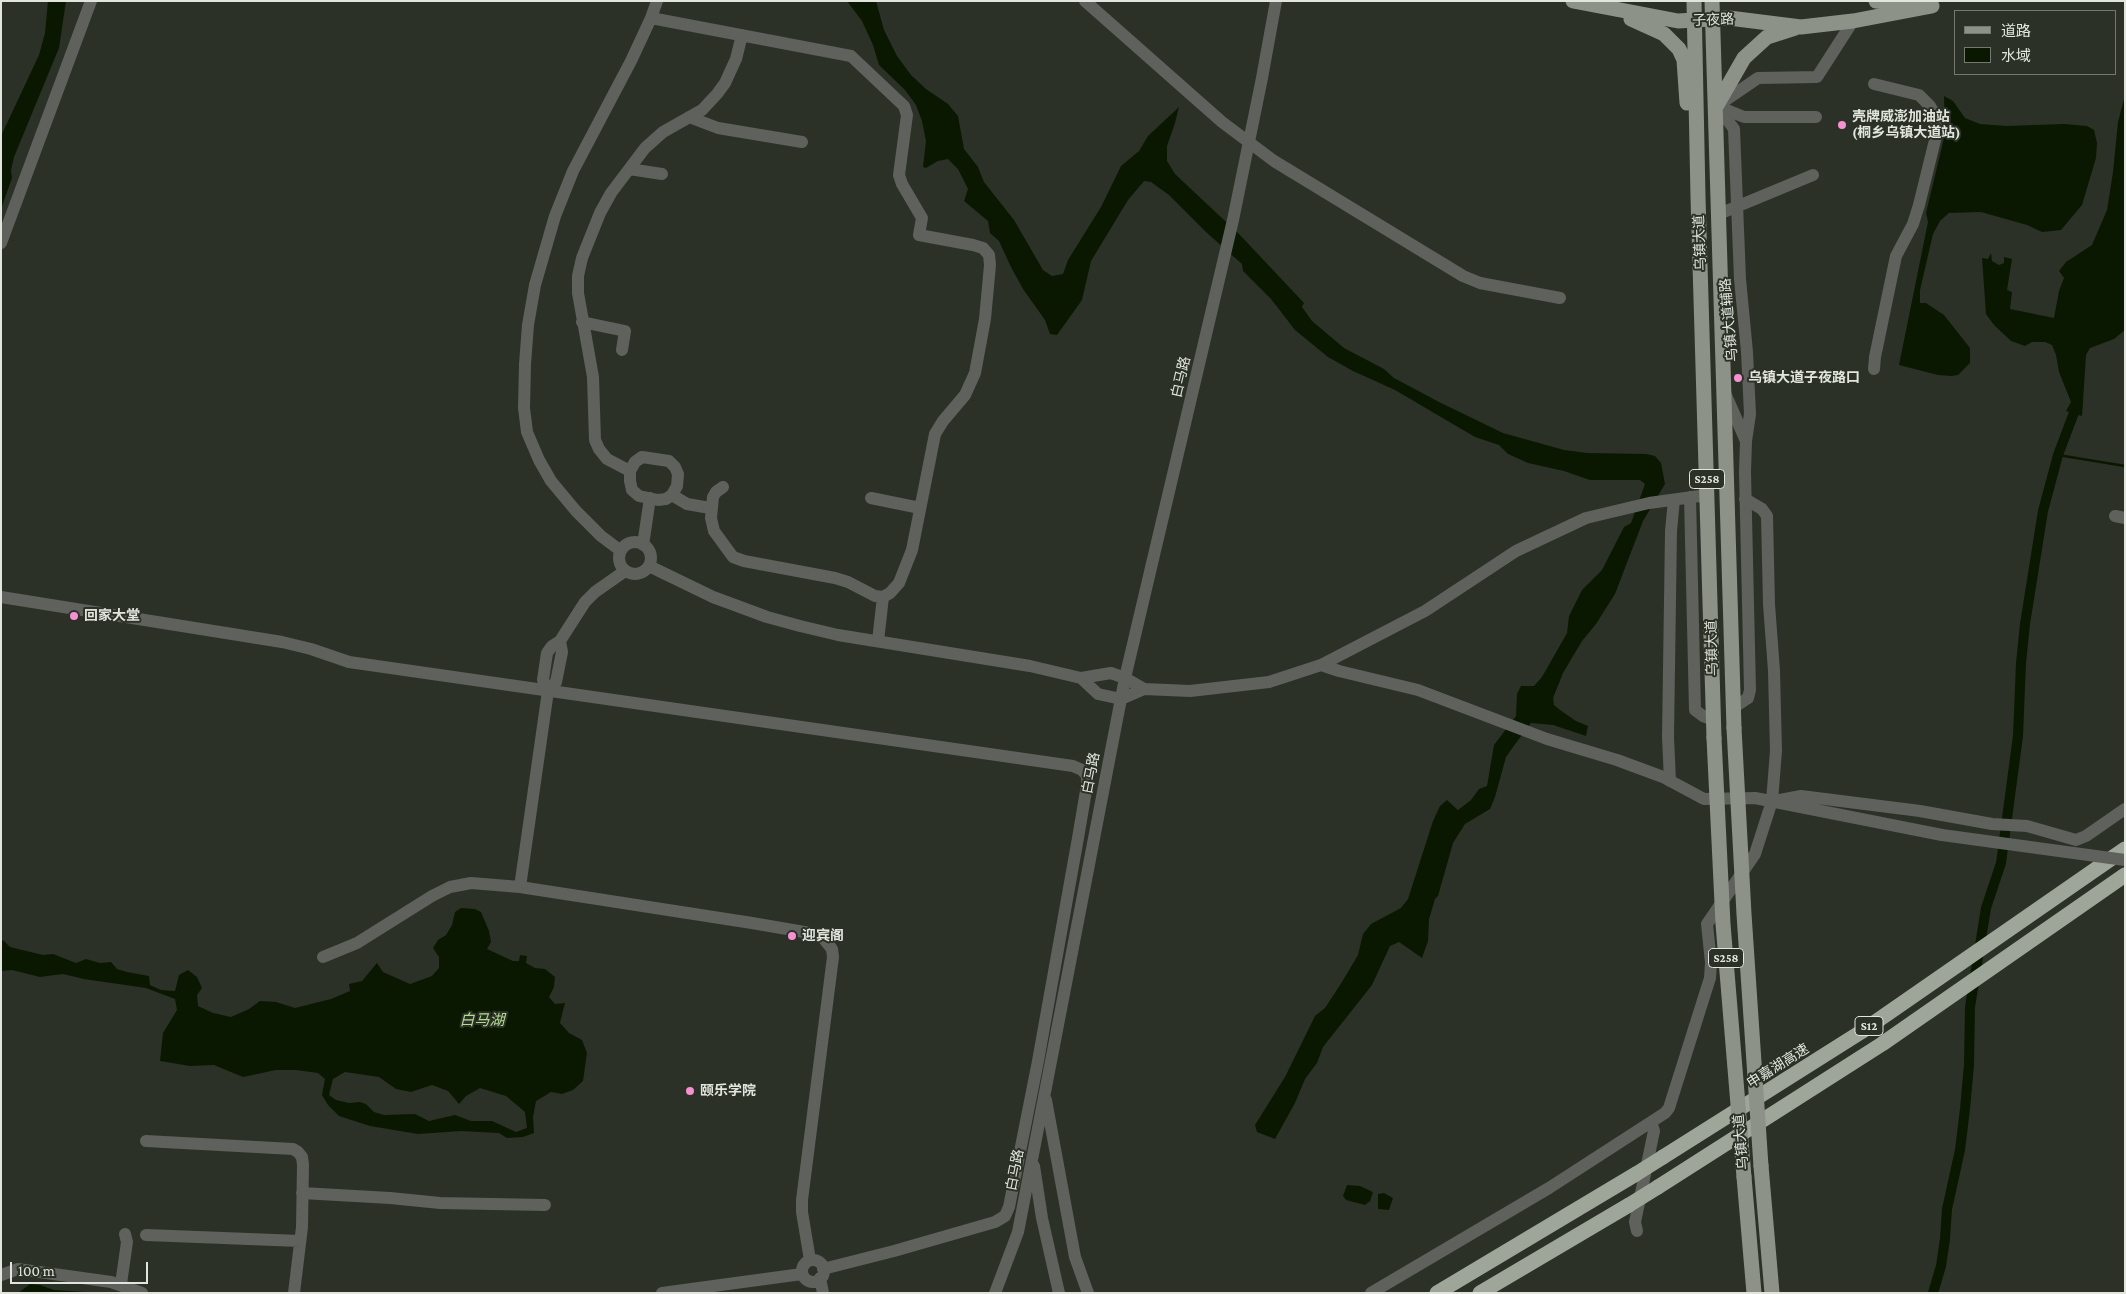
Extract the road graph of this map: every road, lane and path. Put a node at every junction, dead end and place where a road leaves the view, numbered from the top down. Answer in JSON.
{"nodes":[{"id":1,"x":91,"y":1,"type":"edge"},
{"id":2,"x":657,"y":1,"type":"edge"},
{"id":3,"x":1085,"y":1,"type":"edge"},
{"id":4,"x":1276,"y":1,"type":"edge"},
{"id":5,"x":1573,"y":1,"type":"edge"},
{"id":6,"x":1694,"y":1,"type":"edge"},
{"id":7,"x":1712,"y":1,"type":"edge"},
{"id":8,"x":1876,"y":1,"type":"edge"},
{"id":9,"x":1604,"y":8,"type":"junction"},
{"id":10,"x":651,"y":18,"type":"junction"},
{"id":11,"x":1714,"y":18,"type":"junction"},
{"id":12,"x":1695,"y":21,"type":"junction"},
{"id":13,"x":1853,"y":21,"type":"junction"},
{"id":14,"x":1802,"y":26,"type":"junction"},
{"id":15,"x":742,"y":35,"type":"junction"},
{"id":16,"x":1874,"y":84,"type":"dead end"},
{"id":17,"x":1717,"y":106,"type":"junction"},
{"id":18,"x":689,"y":116,"type":"junction"},
{"id":19,"x":1816,"y":117,"type":"dead end"},
{"id":20,"x":802,"y":142,"type":"dead end"},
{"id":21,"x":1249,"y":144,"type":"junction"},
{"id":22,"x":628,"y":169,"type":"junction"},
{"id":23,"x":662,"y":174,"type":"dead end"},
{"id":24,"x":1813,"y":175,"type":"dead end"},
{"id":25,"x":1737,"y":206,"type":"junction"},
{"id":26,"x":1719,"y":214,"type":"junction"},
{"id":27,"x":1699,"y":220,"type":"junction"},
{"id":28,"x":1,"y":243,"type":"edge"},
{"id":29,"x":1700,"y":263,"type":"junction"},
{"id":30,"x":1720,"y":263,"type":"junction"},
{"id":31,"x":1560,"y":298,"type":"dead end"},
{"id":32,"x":582,"y":322,"type":"junction"},
{"id":33,"x":622,"y":350,"type":"dead end"},
{"id":34,"x":1874,"y":369,"type":"dead end"},
{"id":35,"x":1724,"y":390,"type":"junction"},
{"id":36,"x":1746,"y":442,"type":"junction"},
{"id":37,"x":630,"y":471,"type":"junction"},
{"id":38,"x":723,"y":487,"type":"dead end"},
{"id":39,"x":672,"y":495,"type":"junction"},
{"id":40,"x":1707,"y":495,"type":"junction"},
{"id":41,"x":650,"y":498,"type":"junction"},
{"id":42,"x":871,"y":498,"type":"dead end"},
{"id":43,"x":1690,"y":498,"type":"junction"},
{"id":44,"x":1746,"y":499,"type":"junction"},
{"id":45,"x":1672,"y":500,"type":"junction"},
{"id":46,"x":710,"y":508,"type":"junction"},
{"id":47,"x":920,"y":508,"type":"junction"},
{"id":48,"x":643,"y":545,"type":"junction"},
{"id":49,"x":621,"y":551,"type":"junction"},
{"id":50,"x":649,"y":566,"type":"junction"},
{"id":51,"x":625,"y":571,"type":"junction"},
{"id":52,"x":1,"y":597,"type":"edge"},
{"id":53,"x":883,"y":597,"type":"junction"},
{"id":54,"x":878,"y":641,"type":"junction"},
{"id":55,"x":560,"y":642,"type":"junction"},
{"id":56,"x":545,"y":665,"type":"junction"},
{"id":57,"x":1321,"y":665,"type":"junction"},
{"id":58,"x":558,"y":667,"type":"junction"},
{"id":59,"x":1081,"y":678,"type":"junction"},
{"id":60,"x":1125,"y":678,"type":"junction"},
{"id":61,"x":1144,"y":689,"type":"junction"},
{"id":62,"x":548,"y":691,"type":"junction"},
{"id":63,"x":1121,"y":699,"type":"junction"},
{"id":64,"x":1733,"y":708,"type":"junction"},
{"id":65,"x":1714,"y":720,"type":"junction"},
{"id":66,"x":1670,"y":781,"type":"junction"},
{"id":67,"x":1772,"y":801,"type":"junction"},
{"id":68,"x":2125,"y":809,"type":"edge"},
{"id":69,"x":2125,"y":848,"type":"edge"},
{"id":70,"x":2125,"y":860,"type":"edge"},
{"id":71,"x":2125,"y":875,"type":"edge"},
{"id":72,"x":520,"y":888,"type":"junction"},
{"id":73,"x":323,"y":957,"type":"dead end"},
{"id":74,"x":1045,"y":1095,"type":"junction"},
{"id":75,"x":1652,"y":1122,"type":"junction"},
{"id":76,"x":146,"y":1141,"type":"dead end"},
{"id":77,"x":1033,"y":1156,"type":"junction"},
{"id":78,"x":302,"y":1193,"type":"junction"},
{"id":79,"x":545,"y":1205,"type":"dead end"},
{"id":80,"x":1636,"y":1231,"type":"dead end"},
{"id":81,"x":125,"y":1234,"type":"dead end"},
{"id":82,"x":146,"y":1235,"type":"dead end"},
{"id":83,"x":300,"y":1241,"type":"junction"},
{"id":84,"x":1,"y":1275,"type":"edge"},
{"id":85,"x":814,"y":1279,"type":"edge"},
{"id":86,"x":121,"y":1284,"type":"junction"},
{"id":87,"x":1486,"y":1289,"type":"edge"},
{"id":88,"x":142,"y":1293,"type":"edge"},
{"id":89,"x":294,"y":1293,"type":"edge"},
{"id":90,"x":662,"y":1293,"type":"edge"},
{"id":91,"x":823,"y":1293,"type":"edge"},
{"id":92,"x":995,"y":1293,"type":"edge"},
{"id":93,"x":1059,"y":1293,"type":"edge"},
{"id":94,"x":1088,"y":1293,"type":"edge"},
{"id":95,"x":1371,"y":1293,"type":"edge"},
{"id":96,"x":1438,"y":1293,"type":"edge"},
{"id":97,"x":1754,"y":1293,"type":"edge"},
{"id":98,"x":1772,"y":1293,"type":"edge"}],
"edges":[{"from":1,"to":28,"type":"street"},
{"from":2,"to":10,"type":"street"},
{"from":3,"to":21,"type":"street"},
{"from":4,"to":21,"type":"street","name":"白马路"},
{"from":5,"to":9,"type":"main road","name":"子夜路"},
{"from":6,"to":12,"type":"main road","name":"乌镇大道","number":"S258"},
{"from":7,"to":11,"type":"main road","name":"乌镇大道","number":"S258"},
{"from":8,"to":13,"type":"main road","name":"子夜路"},
{"from":9,"to":12,"type":"main road","name":"子夜路"},
{"from":9,"to":27,"type":"main road"},
{"from":10,"to":15,"type":"street"},
{"from":10,"to":49,"type":"street"},
{"from":11,"to":12,"type":"main road","name":"子夜路"},
{"from":11,"to":14,"type":"main road","name":"子夜路"},
{"from":11,"to":17,"type":"main road","name":"乌镇大道","number":"S258"},
{"from":12,"to":27,"type":"main road","name":"乌镇大道","number":"S258"},
{"from":13,"to":14,"type":"main road","name":"子夜路"},
{"from":13,"to":17,"type":"street"},
{"from":14,"to":17,"type":"main road"},
{"from":15,"to":18,"type":"street"},
{"from":15,"to":47,"type":"street"},
{"from":16,"to":34,"type":"street"},
{"from":17,"to":19,"type":"street"},
{"from":17,"to":25,"type":"street","name":"乌镇大道辅路"},
{"from":17,"to":26,"type":"main road","name":"乌镇大道","number":"S258"},
{"from":18,"to":20,"type":"street"},
{"from":18,"to":22,"type":"street"},
{"from":21,"to":31,"type":"street"},
{"from":21,"to":60,"type":"street","name":"白马路"},
{"from":22,"to":23,"type":"street"},
{"from":22,"to":32,"type":"street"},
{"from":24,"to":25,"type":"street"},
{"from":25,"to":26,"type":"street"},
{"from":25,"to":36,"type":"street","name":"乌镇大道辅路"},
{"from":26,"to":30,"type":"main road","name":"乌镇大道","number":"S258"},
{"from":27,"to":29,"type":"main road","name":"乌镇大道","number":"S258"},
{"from":29,"to":30,"type":"main road"},
{"from":29,"to":40,"type":"main road","name":"乌镇大道","number":"S258"},
{"from":30,"to":35,"type":"main road","name":"乌镇大道","number":"S258"},
{"from":32,"to":33,"type":"street"},
{"from":32,"to":37,"type":"street"},
{"from":35,"to":36,"type":"street"},
{"from":35,"to":64,"type":"main road","name":"乌镇大道","number":"S258"},
{"from":36,"to":44,"type":"street","name":"乌镇大道辅路"},
{"from":37,"to":39,"type":"street"},
{"from":37,"to":41,"type":"street"},
{"from":38,"to":46,"type":"street"},
{"from":39,"to":41,"type":"street"},
{"from":39,"to":46,"type":"street"},
{"from":40,"to":43,"type":"street"},
{"from":40,"to":65,"type":"main road","name":"乌镇大道","number":"S258"},
{"from":41,"to":48,"type":"street"},
{"from":42,"to":47,"type":"street"},
{"from":43,"to":45,"type":"street"},
{"from":43,"to":65,"type":"street"},
{"from":44,"to":64,"type":"street","name":"乌镇大道辅路"},
{"from":44,"to":67,"type":"street"},
{"from":45,"to":57,"type":"street"},
{"from":45,"to":66,"type":"street"},
{"from":46,"to":53,"type":"street"},
{"from":47,"to":53,"type":"street"},
{"from":48,"to":49,"type":"street"},
{"from":48,"to":50,"type":"street"},
{"from":49,"to":51,"type":"street"},
{"from":50,"to":51,"type":"street"},
{"from":50,"to":54,"type":"street"},
{"from":51,"to":55,"type":"street"},
{"from":52,"to":62,"type":"street"},
{"from":53,"to":54,"type":"street"},
{"from":54,"to":59,"type":"street"},
{"from":55,"to":56,"type":"street"},
{"from":55,"to":58,"type":"street"},
{"from":56,"to":58,"type":"street"},
{"from":56,"to":62,"type":"street"},
{"from":57,"to":61,"type":"street"},
{"from":57,"to":66,"type":"street"},
{"from":58,"to":62,"type":"street"},
{"from":59,"to":60,"type":"street"},
{"from":59,"to":63,"type":"street"},
{"from":60,"to":61,"type":"street"},
{"from":60,"to":63,"type":"street","name":"白马路"},
{"from":61,"to":63,"type":"street"},
{"from":62,"to":72,"type":"street"},
{"from":62,"to":85,"type":"street"},
{"from":63,"to":74,"type":"street","name":"白马路"},
{"from":64,"to":98,"type":"main road","name":"乌镇大道","number":"S258","bridge":true},
{"from":65,"to":97,"type":"main road","name":"乌镇大道","number":"S258","bridge":true},
{"from":66,"to":67,"type":"street"},
{"from":67,"to":68,"type":"street"},
{"from":67,"to":70,"type":"street","bridge":true},
{"from":67,"to":75,"type":"street"},
{"from":69,"to":96,"type":"highway","name":"申嘉湖高速","number":"S12","bridge":true},
{"from":71,"to":87,"type":"highway","number":"S12","bridge":true},
{"from":72,"to":73,"type":"street"},
{"from":72,"to":85,"type":"street"},
{"from":74,"to":77,"type":"street","name":"白马路"},
{"from":74,"to":94,"type":"street"},
{"from":75,"to":80,"type":"street"},
{"from":75,"to":95,"type":"street"},
{"from":76,"to":78,"type":"street"},
{"from":77,"to":92,"type":"street","name":"白马路"},
{"from":77,"to":93,"type":"street"},
{"from":78,"to":79,"type":"street"},
{"from":78,"to":83,"type":"street"},
{"from":81,"to":86,"type":"street"},
{"from":82,"to":83,"type":"street"},
{"from":83,"to":89,"type":"street"},
{"from":84,"to":86,"type":"street"},
{"from":85,"to":90,"type":"street"},
{"from":85,"to":91,"type":"street"},
{"from":86,"to":88,"type":"street"}]}
